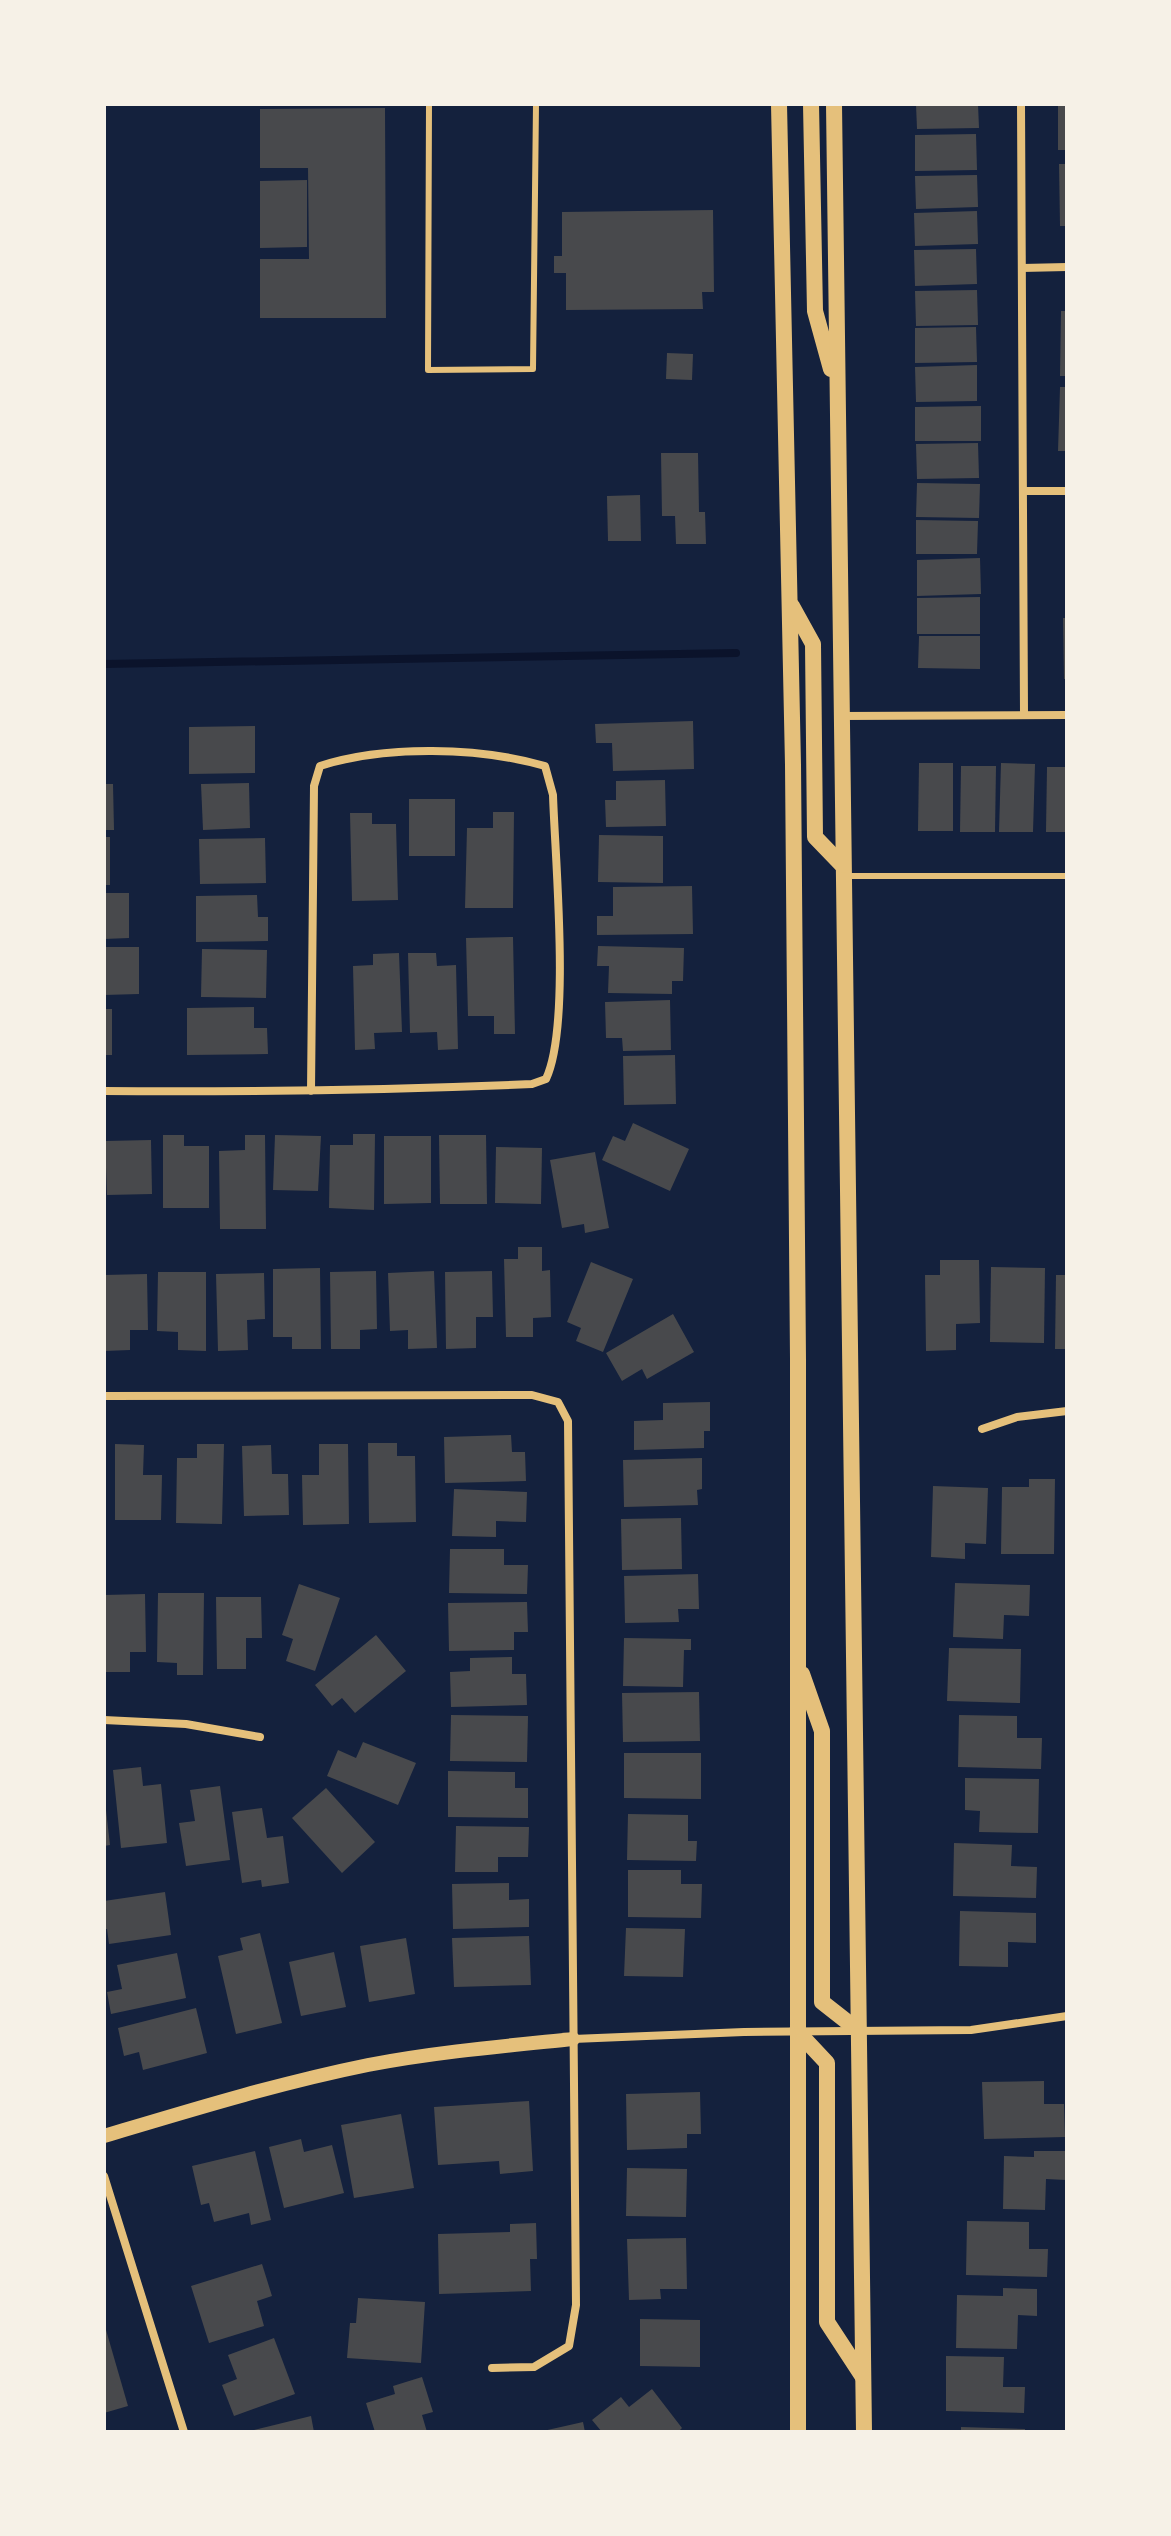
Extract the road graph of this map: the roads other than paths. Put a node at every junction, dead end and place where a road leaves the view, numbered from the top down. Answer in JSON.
{"nodes":[{"id":1,"x":429,"y":104,"type":"edge"},
{"id":2,"x":536,"y":104,"type":"edge"},
{"id":3,"x":779,"y":104,"type":"edge"},
{"id":4,"x":811,"y":104,"type":"edge"},
{"id":5,"x":834,"y":104,"type":"edge"},
{"id":6,"x":1021,"y":104,"type":"edge"},
{"id":7,"x":1067,"y":267,"type":"edge"},
{"id":8,"x":1022,"y":268,"type":"junction"},
{"id":9,"x":835,"y":382,"type":"junction"},
{"id":10,"x":1023,"y":491,"type":"junction"},
{"id":11,"x":1067,"y":491,"type":"edge"},
{"id":12,"x":792,"y":604,"type":"junction"},
{"id":13,"x":1024,"y":714,"type":"junction"},
{"id":14,"x":1067,"y":715,"type":"edge"},
{"id":15,"x":840,"y":716,"type":"junction"},
{"id":16,"x":842,"y":870,"type":"junction"},
{"id":17,"x":1067,"y":876,"type":"edge"},
{"id":18,"x":104,"y":1091,"type":"edge"},
{"id":19,"x":311,"y":1091,"type":"junction"},
{"id":20,"x":104,"y":1396,"type":"edge"},
{"id":21,"x":1067,"y":1411,"type":"edge"},
{"id":22,"x":982,"y":1429,"type":"dead end"},
{"id":23,"x":797,"y":1661,"type":"junction"},
{"id":24,"x":104,"y":1720,"type":"edge"},
{"id":25,"x":260,"y":1737,"type":"dead end"},
{"id":26,"x":1067,"y":2016,"type":"edge"},
{"id":27,"x":797,"y":2031,"type":"junction"},
{"id":28,"x":859,"y":2031,"type":"junction"},
{"id":29,"x":573,"y":2039,"type":"junction"},
{"id":30,"x":104,"y":2136,"type":"edge"},
{"id":31,"x":104,"y":2176,"type":"edge"},
{"id":32,"x":492,"y":2368,"type":"dead end"},
{"id":33,"x":864,"y":2379,"type":"junction"},
{"id":34,"x":184,"y":2432,"type":"edge"},
{"id":35,"x":798,"y":2432,"type":"edge"},
{"id":36,"x":864,"y":2432,"type":"edge"}],
"edges":[{"from":1,"to":2,"type":"lane"},
{"from":3,"to":12,"type":"main road"},
{"from":4,"to":9,"type":"main road"},
{"from":5,"to":9,"type":"main road"},
{"from":6,"to":8,"type":"street"},
{"from":7,"to":8,"type":"street"},
{"from":8,"to":10,"type":"street"},
{"from":9,"to":15,"type":"main road"},
{"from":10,"to":11,"type":"street"},
{"from":10,"to":13,"type":"street"},
{"from":12,"to":16,"type":"main road"},
{"from":12,"to":23,"type":"main road"},
{"from":13,"to":14,"type":"street"},
{"from":13,"to":15,"type":"street"},
{"from":15,"to":16,"type":"main road"},
{"from":16,"to":17,"type":"lane"},
{"from":16,"to":28,"type":"main road"},
{"from":18,"to":19,"type":"street"},
{"from":19,"to":19,"type":"street"},
{"from":20,"to":29,"type":"street"},
{"from":21,"to":22,"type":"street"},
{"from":23,"to":27,"type":"main road"},
{"from":23,"to":28,"type":"main road"},
{"from":24,"to":25,"type":"street"},
{"from":26,"to":28,"type":"street"},
{"from":27,"to":28,"type":"street"},
{"from":27,"to":29,"type":"street"},
{"from":27,"to":33,"type":"main road"},
{"from":27,"to":35,"type":"main road"},
{"from":28,"to":33,"type":"main road"},
{"from":29,"to":30,"type":"street"},
{"from":29,"to":32,"type":"street"},
{"from":31,"to":34,"type":"street"},
{"from":33,"to":36,"type":"main road"}]}
